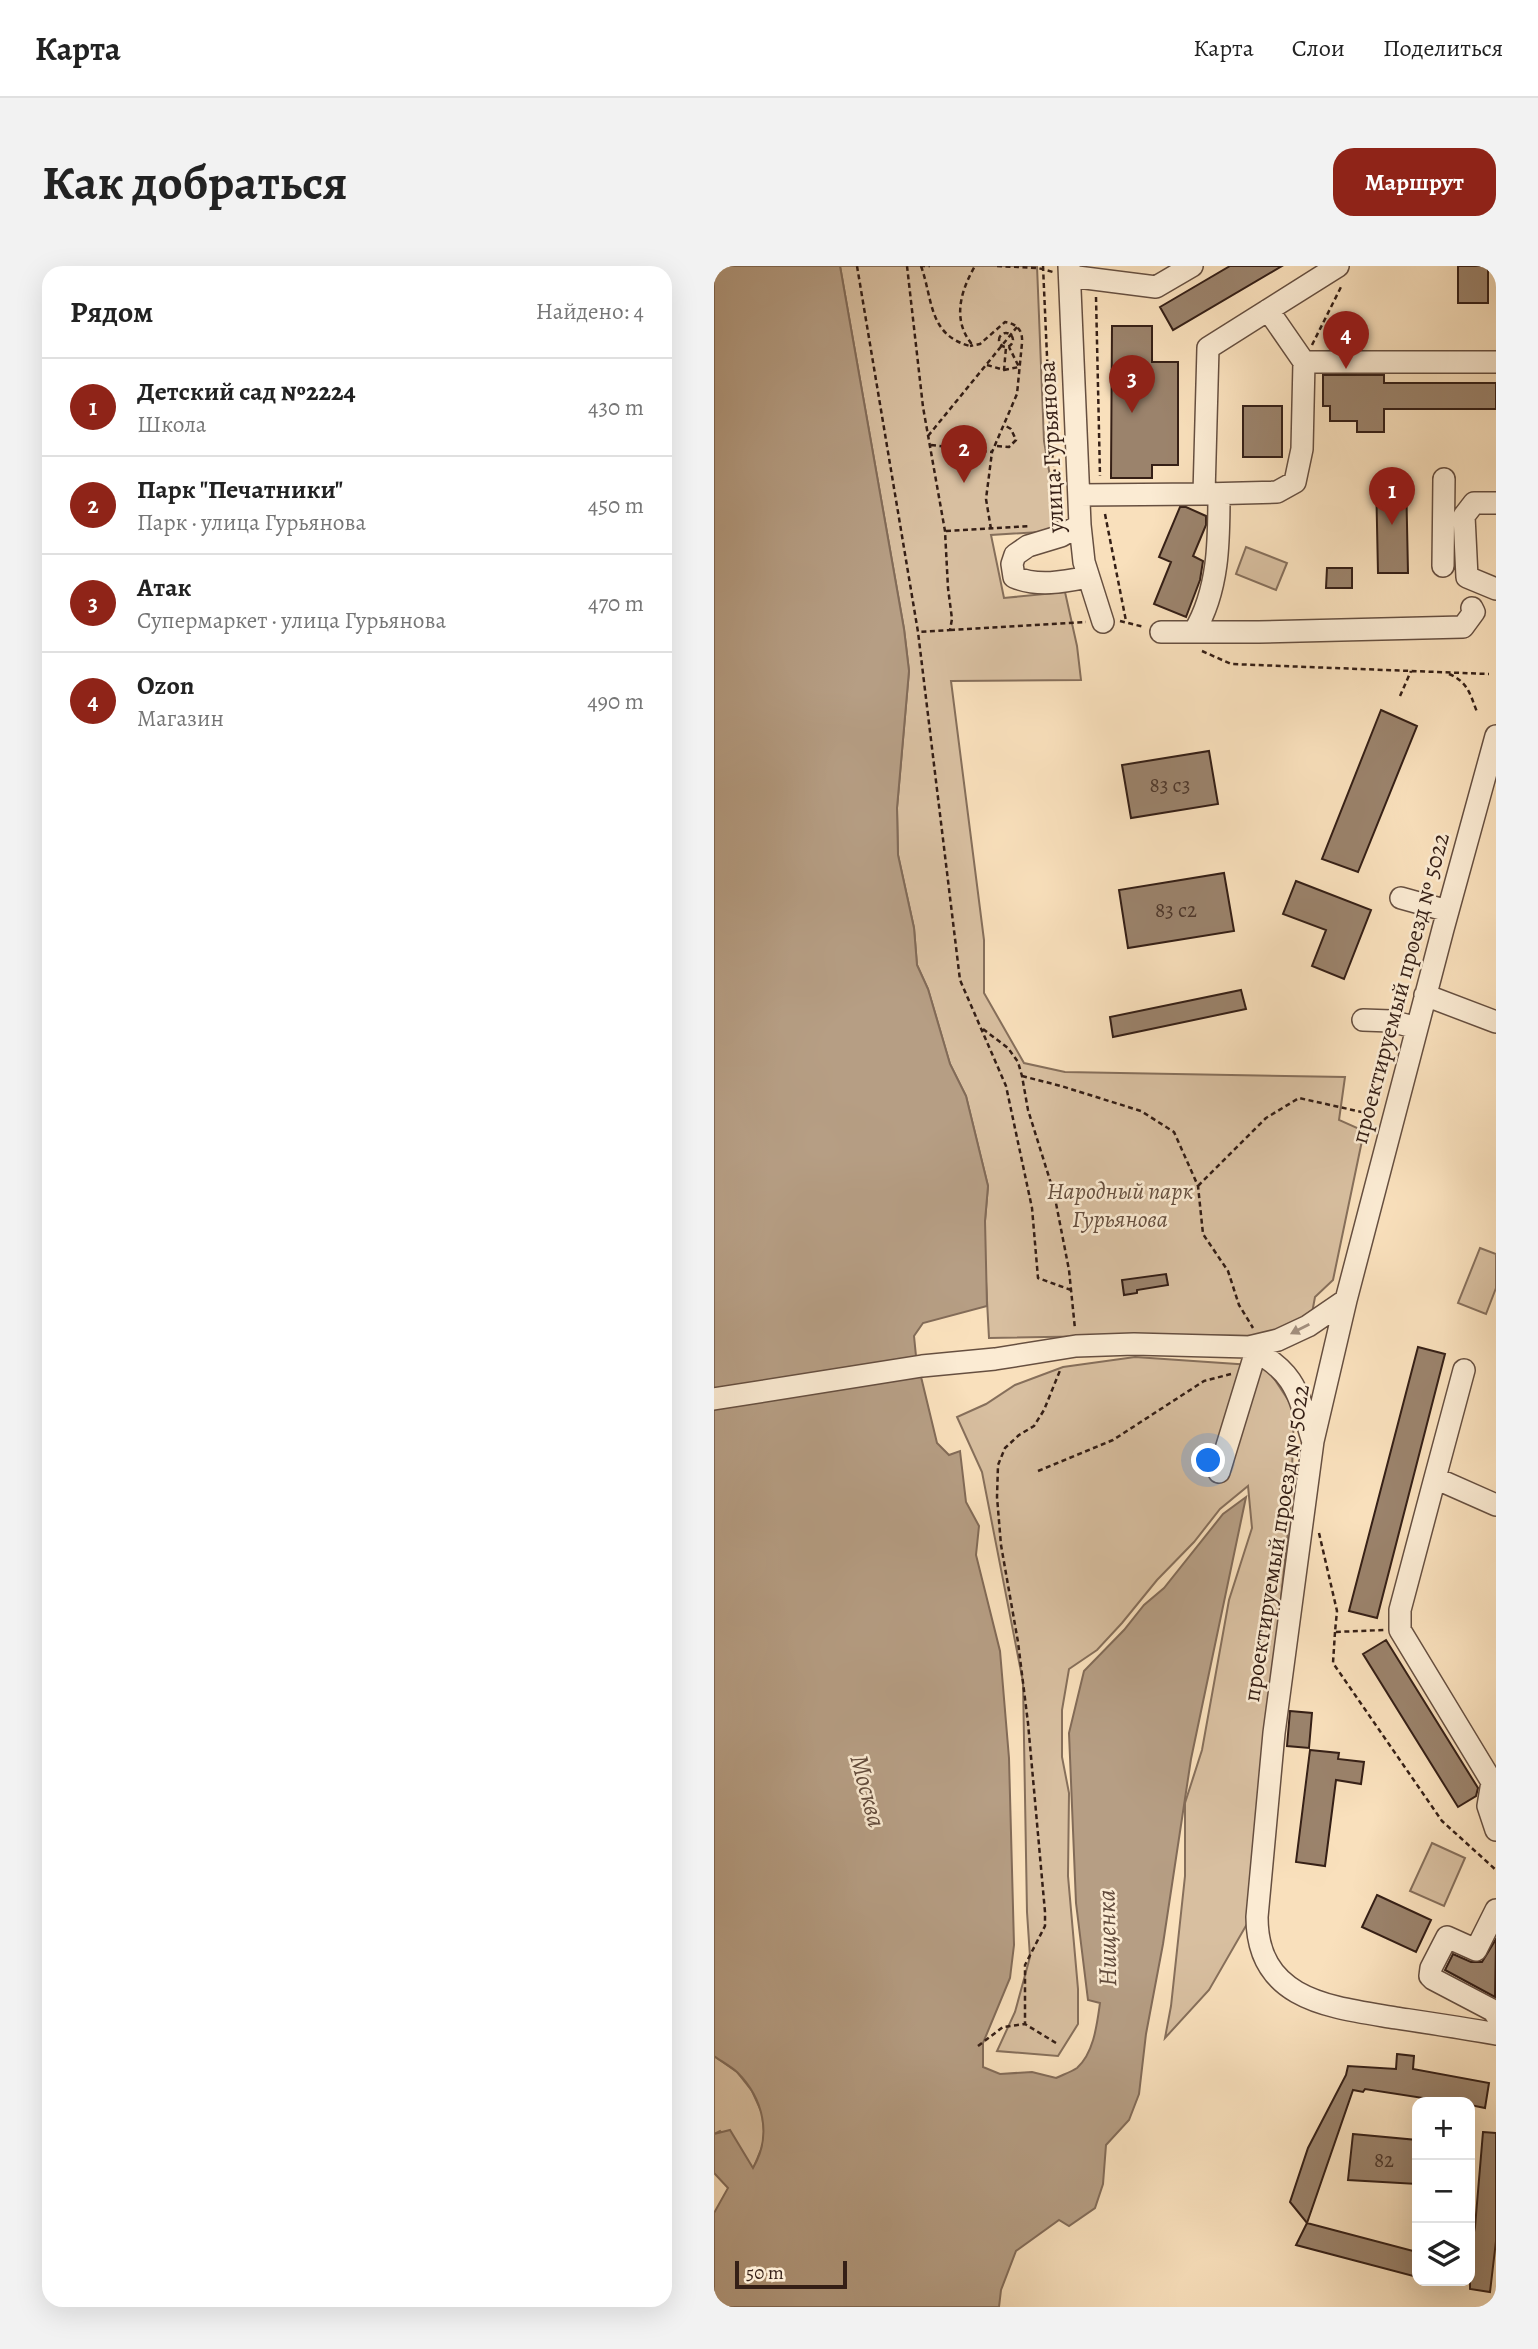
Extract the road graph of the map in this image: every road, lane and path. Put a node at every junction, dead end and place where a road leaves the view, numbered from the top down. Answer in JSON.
{"nodes":[{"id":1,"x":857,"y":266,"type":"edge"},
{"id":2,"x":907,"y":266,"type":"edge"},
{"id":3,"x":920,"y":266,"type":"edge"},
{"id":4,"x":930,"y":266,"type":"edge"},
{"id":5,"x":975,"y":266,"type":"edge"},
{"id":6,"x":997,"y":266,"type":"edge"},
{"id":7,"x":1192,"y":266,"type":"edge"},
{"id":8,"x":1043,"y":268,"type":"edge"},
{"id":9,"x":1070,"y":271,"type":"edge"},
{"id":10,"x":1342,"y":272,"type":"edge"},
{"id":11,"x":1095,"y":279,"type":"junction"},
{"id":12,"x":1268,"y":310,"type":"junction"},
{"id":13,"x":1017,"y":327,"type":"junction"},
{"id":14,"x":1011,"y":334,"type":"junction"},
{"id":15,"x":970,"y":346,"type":"junction"},
{"id":16,"x":1006,"y":347,"type":"junction"},
{"id":17,"x":1304,"y":362,"type":"junction"},
{"id":18,"x":1496,"y":362,"type":"edge"},
{"id":19,"x":987,"y":365,"type":"junction"},
{"id":20,"x":1019,"y":367,"type":"junction"},
{"id":21,"x":1004,"y":370,"type":"junction"},
{"id":22,"x":1004,"y":425,"type":"junction"},
{"id":23,"x":928,"y":436,"type":"junction"},
{"id":24,"x":930,"y":445,"type":"junction"},
{"id":25,"x":996,"y":445,"type":"junction"},
{"id":26,"x":992,"y":452,"type":"junction"},
{"id":27,"x":1444,"y":479,"type":"dead end"},
{"id":28,"x":1212,"y":494,"type":"junction"},
{"id":29,"x":1079,"y":495,"type":"junction"},
{"id":30,"x":1101,"y":495,"type":"junction"},
{"id":31,"x":1496,"y":503,"type":"edge"},
{"id":32,"x":1060,"y":506,"type":"dead end"},
{"id":33,"x":1454,"y":522,"type":"junction"},
{"id":34,"x":1080,"y":525,"type":"junction"},
{"id":35,"x":1031,"y":526,"type":"dead end"},
{"id":36,"x":991,"y":529,"type":"junction"},
{"id":37,"x":945,"y":531,"type":"junction"},
{"id":38,"x":1443,"y":566,"type":"dead end"},
{"id":39,"x":1088,"y":577,"type":"junction"},
{"id":40,"x":1496,"y":589,"type":"edge"},
{"id":41,"x":1472,"y":608,"type":"dead end"},
{"id":42,"x":1126,"y":621,"type":"junction"},
{"id":43,"x":1103,"y":622,"type":"junction"},
{"id":44,"x":950,"y":630,"type":"junction"},
{"id":45,"x":918,"y":632,"type":"junction"},
{"id":46,"x":1161,"y":632,"type":"joint"},
{"id":47,"x":1195,"y":640,"type":"junction"},
{"id":48,"x":1411,"y":671,"type":"junction"},
{"id":49,"x":1446,"y":672,"type":"junction"},
{"id":50,"x":1489,"y":674,"type":"dead end"},
{"id":51,"x":1400,"y":695,"type":"dead end"},
{"id":52,"x":1477,"y":712,"type":"dead end"},
{"id":53,"x":1496,"y":736,"type":"edge"},
{"id":54,"x":1487,"y":796,"type":"edge"},
{"id":55,"x":1401,"y":898,"type":"dead end"},
{"id":56,"x":1448,"y":911,"type":"junction"},
{"id":57,"x":1425,"y":996,"type":"junction"},
{"id":58,"x":1363,"y":1020,"type":"dead end"},
{"id":59,"x":1496,"y":1023,"type":"edge"},
{"id":60,"x":981,"y":1028,"type":"junction"},
{"id":61,"x":1416,"y":1028,"type":"junction"},
{"id":62,"x":1022,"y":1076,"type":"junction"},
{"id":63,"x":1366,"y":1114,"type":"dead end"},
{"id":64,"x":1198,"y":1186,"type":"junction"},
{"id":65,"x":1071,"y":1290,"type":"junction"},
{"id":66,"x":1346,"y":1300,"type":"junction"},
{"id":67,"x":1072,"y":1347,"type":"junction"},
{"id":68,"x":1253,"y":1349,"type":"junction"},
{"id":69,"x":1464,"y":1370,"type":"dead end"},
{"id":70,"x":714,"y":1399,"type":"edge"},
{"id":71,"x":1313,"y":1441,"type":"junction"},
{"id":72,"x":1038,"y":1471,"type":"dead end"},
{"id":73,"x":1219,"y":1472,"type":"dead end"},
{"id":74,"x":1435,"y":1478,"type":"junction"},
{"id":75,"x":1496,"y":1505,"type":"edge"},
{"id":76,"x":1319,"y":1530,"type":"dead end"},
{"id":77,"x":1400,"y":1630,"type":"junction"},
{"id":78,"x":1335,"y":1632,"type":"junction"},
{"id":79,"x":1496,"y":1830,"type":"edge"},
{"id":80,"x":1496,"y":1870,"type":"edge"},
{"id":81,"x":1496,"y":1910,"type":"edge"},
{"id":82,"x":1496,"y":2015,"type":"edge"},
{"id":83,"x":1025,"y":2024,"type":"junction"},
{"id":84,"x":1496,"y":2034,"type":"edge"},
{"id":85,"x":1056,"y":2043,"type":"dead end"},
{"id":86,"x":978,"y":2046,"type":"dead end"}],
"edges":[{"from":1,"to":45,"type":"path"},
{"from":2,"to":23,"type":"path"},
{"from":3,"to":4,"type":"path"},
{"from":3,"to":15,"type":"path"},
{"from":5,"to":15,"type":"path"},
{"from":6,"to":8,"type":"path"},
{"from":7,"to":11,"type":"street"},
{"from":8,"to":9,"type":"path"},
{"from":8,"to":32,"type":"path"},
{"from":9,"to":11,"type":"street"},
{"from":9,"to":29,"type":"street","name":"улица Гурьянова"},
{"from":10,"to":12,"type":"street"},
{"from":10,"to":17,"type":"path"},
{"from":11,"to":30,"type":"path"},
{"from":12,"to":17,"type":"street"},
{"from":12,"to":28,"type":"street"},
{"from":13,"to":14,"type":"path"},
{"from":13,"to":15,"type":"path"},
{"from":13,"to":20,"type":"path"},
{"from":14,"to":16,"type":"path"},
{"from":14,"to":16,"type":"path"},
{"from":14,"to":16,"type":"path"},
{"from":16,"to":19,"type":"path"},
{"from":16,"to":20,"type":"path"},
{"from":16,"to":21,"type":"path"},
{"from":17,"to":18,"type":"street"},
{"from":17,"to":28,"type":"street"},
{"from":19,"to":21,"type":"path"},
{"from":19,"to":23,"type":"path"},
{"from":20,"to":21,"type":"path"},
{"from":20,"to":22,"type":"path"},
{"from":22,"to":25,"type":"path"},
{"from":22,"to":25,"type":"path"},
{"from":23,"to":24,"type":"path"},
{"from":24,"to":26,"type":"path"},
{"from":24,"to":37,"type":"path"},
{"from":25,"to":26,"type":"path"},
{"from":26,"to":36,"type":"path"},
{"from":27,"to":33,"type":"street"},
{"from":28,"to":30,"type":"street"},
{"from":28,"to":47,"type":"street"},
{"from":29,"to":30,"type":"street"},
{"from":29,"to":34,"type":"street","name":"улица Гурьянова"},
{"from":30,"to":42,"type":"path"},
{"from":31,"to":33,"type":"street"},
{"from":33,"to":38,"type":"street"},
{"from":33,"to":40,"type":"street"},
{"from":34,"to":39,"type":"street","name":"улица Гурьянова"},
{"from":34,"to":39,"type":"street"},
{"from":35,"to":36,"type":"path"},
{"from":36,"to":37,"type":"path"},
{"from":37,"to":44,"type":"path"},
{"from":39,"to":43,"type":"street","name":"улица Гурьянова"},
{"from":41,"to":47,"type":"street"},
{"from":42,"to":43,"type":"path"},
{"from":42,"to":46,"type":"path"},
{"from":43,"to":44,"type":"path"},
{"from":44,"to":45,"type":"path"},
{"from":45,"to":60,"type":"path"},
{"from":46,"to":47,"type":"street"},
{"from":47,"to":48,"type":"path"},
{"from":48,"to":49,"type":"path"},
{"from":48,"to":51,"type":"path"},
{"from":49,"to":50,"type":"path"},
{"from":49,"to":52,"type":"path"},
{"from":53,"to":54,"type":"street","name":"проектируемый проезд № 5022"},
{"from":54,"to":56,"type":"street","name":"проектируемый проезд № 5022"},
{"from":55,"to":56,"type":"street"},
{"from":56,"to":57,"type":"street","name":"проектируемый проезд № 5022"},
{"from":57,"to":59,"type":"street"},
{"from":57,"to":61,"type":"street","name":"проектируемый проезд № 5022"},
{"from":58,"to":61,"type":"street"},
{"from":60,"to":62,"type":"path"},
{"from":60,"to":65,"type":"path"},
{"from":61,"to":66,"type":"street","name":"проектируемый проезд № 5022"},
{"from":62,"to":64,"type":"path"},
{"from":62,"to":65,"type":"path"},
{"from":63,"to":64,"type":"path"},
{"from":64,"to":68,"type":"path"},
{"from":65,"to":67,"type":"path"},
{"from":66,"to":68,"type":"street","one_way":true},
{"from":66,"to":71,"type":"street","name":"проектируемый проезд № 5022"},
{"from":67,"to":68,"type":"street"},
{"from":67,"to":70,"type":"street"},
{"from":67,"to":83,"type":"path"},
{"from":68,"to":71,"type":"street"},
{"from":68,"to":72,"type":"path"},
{"from":68,"to":73,"type":"street"},
{"from":69,"to":74,"type":"street"},
{"from":71,"to":84,"type":"street","name":"проектируемый проезд № 5022"},
{"from":74,"to":75,"type":"street"},
{"from":74,"to":77,"type":"street"},
{"from":76,"to":78,"type":"path"},
{"from":77,"to":78,"type":"path"},
{"from":77,"to":79,"type":"street"},
{"from":78,"to":80,"type":"path"},
{"from":81,"to":82,"type":"street"},
{"from":83,"to":85,"type":"path"},
{"from":83,"to":86,"type":"path"}]}
